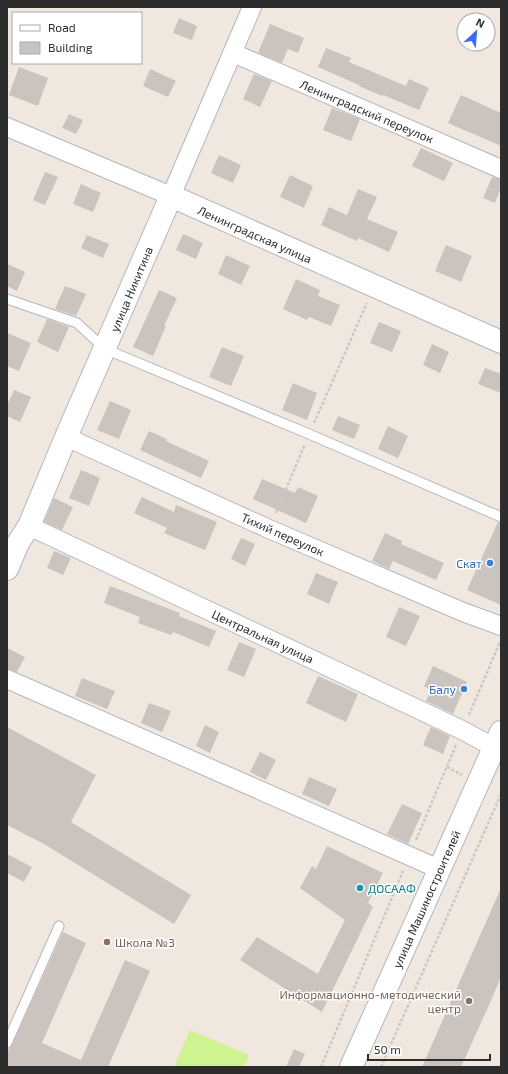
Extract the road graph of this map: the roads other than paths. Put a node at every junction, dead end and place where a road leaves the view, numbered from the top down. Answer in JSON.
{"nodes":[{"id":1,"x":252,"y":7,"type":"edge"},
{"id":2,"x":232,"y":53,"type":"junction"},
{"id":3,"x":7,"y":127,"type":"edge"},
{"id":4,"x":501,"y":170,"type":"edge"},
{"id":5,"x":171,"y":196,"type":"junction"},
{"id":6,"x":7,"y":299,"type":"edge"},
{"id":7,"x":501,"y":342,"type":"edge"},
{"id":8,"x":105,"y":349,"type":"junction"},
{"id":9,"x":66,"y":437,"type":"junction"},
{"id":10,"x":501,"y":517,"type":"edge"},
{"id":11,"x":18,"y":536,"type":"edge"},
{"id":12,"x":7,"y":569,"type":"edge"},
{"id":13,"x":501,"y":626,"type":"edge"},
{"id":14,"x":7,"y":679,"type":"edge"},
{"id":15,"x":498,"y":740,"type":"edge"},
{"id":16,"x":439,"y":869,"type":"junction"},
{"id":17,"x":58,"y":926,"type":"dead end"},
{"id":18,"x":7,"y":1043,"type":"edge"},
{"id":19,"x":351,"y":1067,"type":"edge"}],
"edges":[{"from":1,"to":2,"type":"street","name":"улица Никитина"},
{"from":2,"to":4,"type":"street","name":"Ленинградский переулок"},
{"from":2,"to":5,"type":"street","name":"улица Никитина"},
{"from":3,"to":5,"type":"street","name":"Ленинградская улица"},
{"from":5,"to":7,"type":"street","name":"Ленинградская улица"},
{"from":5,"to":8,"type":"street","name":"улица Никитина"},
{"from":6,"to":8,"type":"lane"},
{"from":8,"to":9,"type":"street","name":"улица Никитина"},
{"from":8,"to":10,"type":"lane"},
{"from":9,"to":11,"type":"street","name":"улица Никитина"},
{"from":9,"to":13,"type":"street","name":"Тихий переулок"},
{"from":11,"to":12,"type":"street","name":"улица Никитина"},
{"from":11,"to":15,"type":"street","name":"Центральная улица"},
{"from":14,"to":16,"type":"street"},
{"from":15,"to":16,"type":"street","name":"улица Машиностроителей"},
{"from":16,"to":19,"type":"street","name":"улица Машиностроителей"},
{"from":17,"to":18,"type":"lane"}]}
